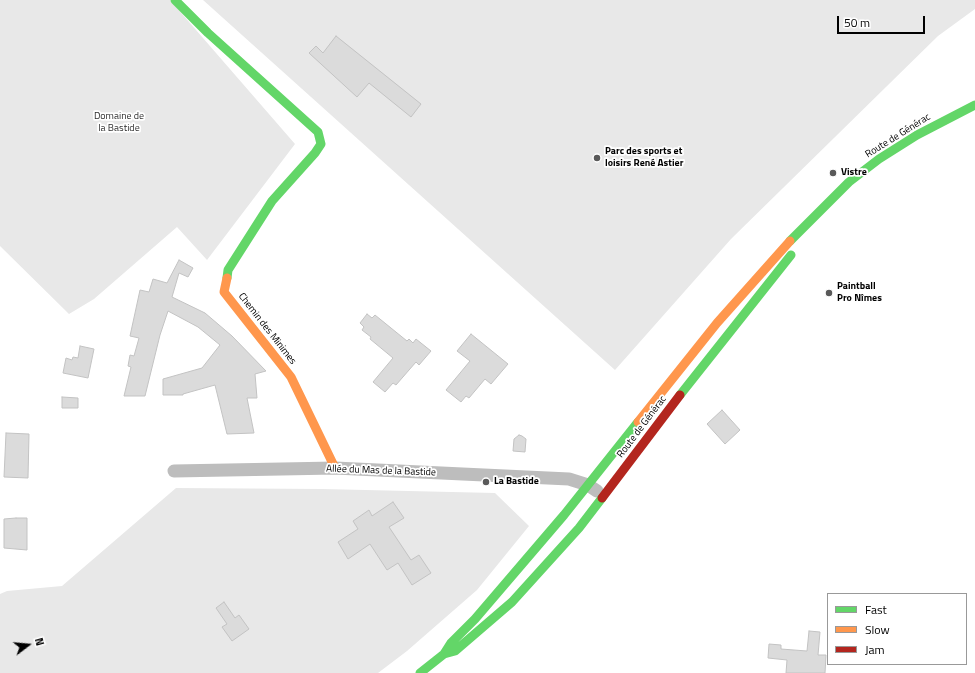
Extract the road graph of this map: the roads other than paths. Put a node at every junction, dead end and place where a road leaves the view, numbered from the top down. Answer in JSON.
{"nodes":[{"id":1,"x":175,"y":0,"type":"edge"},
{"id":2,"x":975,"y":105,"type":"edge"},
{"id":3,"x":838,"y":194,"type":"junction"},
{"id":4,"x":335,"y":468,"type":"junction"},
{"id":5,"x":174,"y":471,"type":"dead end"},
{"id":6,"x":593,"y":488,"type":"junction"},
{"id":7,"x":444,"y":654,"type":"junction"},
{"id":8,"x":420,"y":673,"type":"edge"}],
"edges":[{"from":1,"to":4,"type":"street","name":"Chemin des Minimes"},
{"from":2,"to":3,"type":"street","name":"Route de Générac"},
{"from":3,"to":6,"type":"street","name":"Route de Générac"},
{"from":3,"to":7,"type":"street","name":"Route de Générac"},
{"from":4,"to":5,"type":"street","name":"Allée du Mas de la Bastide"},
{"from":4,"to":6,"type":"street","name":"Allée du Mas de la Bastide"},
{"from":6,"to":7,"type":"street","name":"Route de Générac"},
{"from":7,"to":8,"type":"street","name":"Route de Générac"}]}
